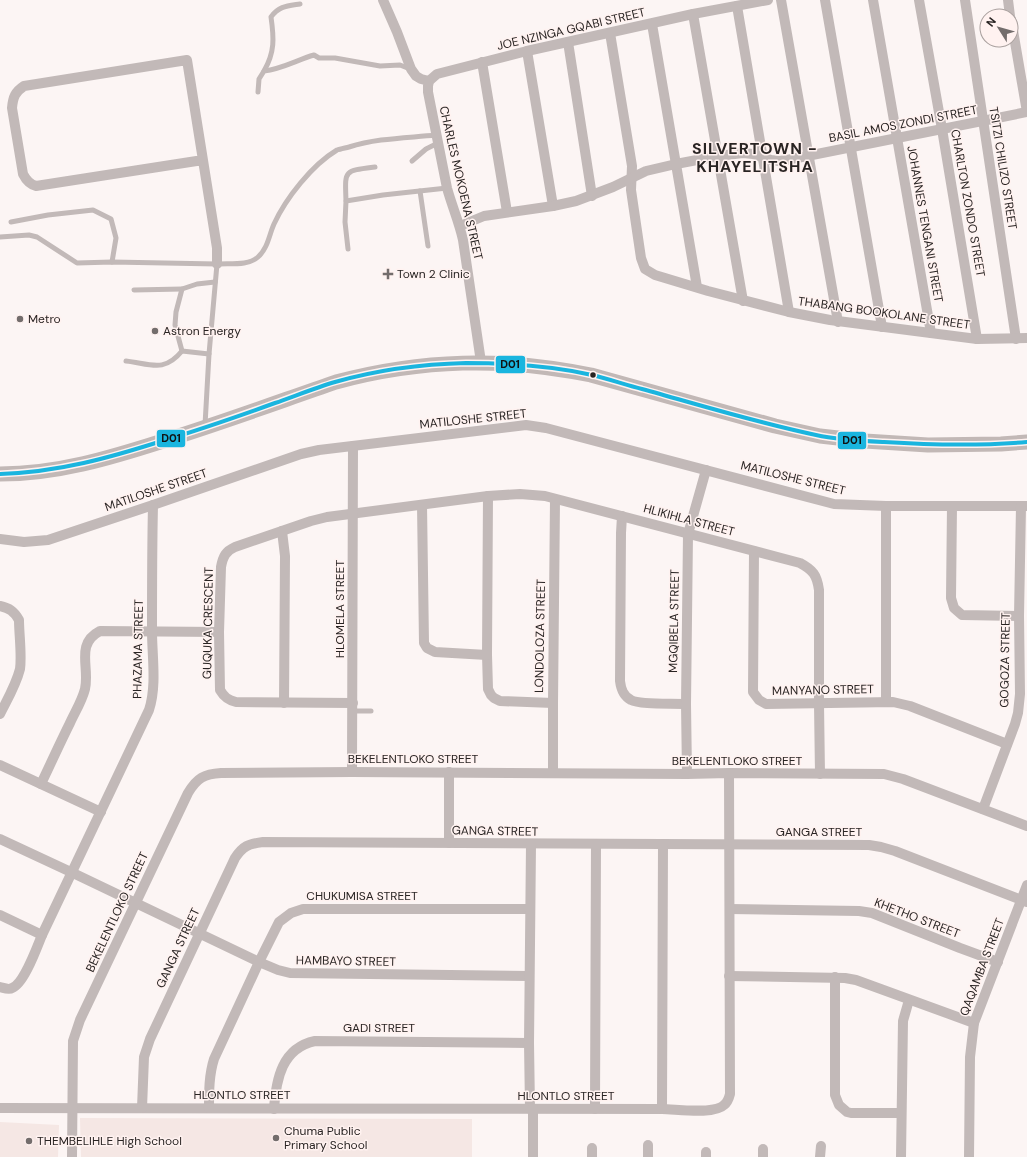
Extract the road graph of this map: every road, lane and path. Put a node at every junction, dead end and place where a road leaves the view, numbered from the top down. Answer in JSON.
{"nodes":[{"id":1,"x":383,"y":0,"type":"edge"},
{"id":2,"x":768,"y":0,"type":"edge"},
{"id":3,"x":781,"y":0,"type":"edge"},
{"id":4,"x":825,"y":0,"type":"edge"},
{"id":5,"x":873,"y":0,"type":"edge"},
{"id":6,"x":919,"y":0,"type":"edge"},
{"id":7,"x":965,"y":0,"type":"edge"},
{"id":8,"x":300,"y":4,"type":"dead end"},
{"id":9,"x":736,"y":6,"type":"junction"},
{"id":10,"x":693,"y":14,"type":"junction"},
{"id":11,"x":652,"y":24,"type":"junction"},
{"id":12,"x":610,"y":33,"type":"junction"},
{"id":13,"x":568,"y":42,"type":"junction"},
{"id":14,"x":1016,"y":48,"type":"edge"},
{"id":15,"x":527,"y":51,"type":"junction"},
{"id":16,"x":482,"y":62,"type":"junction"},
{"id":17,"x":411,"y":69,"type":"junction"},
{"id":18,"x":264,"y":71,"type":"junction"},
{"id":19,"x":429,"y":81,"type":"junction"},
{"id":20,"x":258,"y":92,"type":"dead end"},
{"id":21,"x":1027,"y":112,"type":"edge"},
{"id":22,"x":983,"y":120,"type":"junction"},
{"id":23,"x":942,"y":129,"type":"junction"},
{"id":24,"x":898,"y":138,"type":"junction"},
{"id":25,"x":437,"y":139,"type":"junction"},
{"id":26,"x":851,"y":147,"type":"junction"},
{"id":27,"x":718,"y":156,"type":"junction"},
{"id":28,"x":808,"y":156,"type":"junction"},
{"id":29,"x":763,"y":157,"type":"junction"},
{"id":30,"x":203,"y":160,"type":"junction"},
{"id":31,"x":412,"y":161,"type":"dead end"},
{"id":32,"x":676,"y":164,"type":"junction"},
{"id":33,"x":375,"y":167,"type":"dead end"},
{"id":34,"x":631,"y":178,"type":"junction"},
{"id":35,"x":447,"y":188,"type":"junction"},
{"id":36,"x":420,"y":191,"type":"junction"},
{"id":37,"x":592,"y":196,"type":"junction"},
{"id":38,"x":346,"y":201,"type":"junction"},
{"id":39,"x":553,"y":206,"type":"junction"},
{"id":40,"x":507,"y":212,"type":"junction"},
{"id":41,"x":12,"y":222,"type":"dead end"},
{"id":42,"x":460,"y":226,"type":"junction"},
{"id":43,"x":0,"y":237,"type":"edge"},
{"id":44,"x":428,"y":246,"type":"dead end"},
{"id":45,"x":348,"y":249,"type":"dead end"},
{"id":46,"x":112,"y":262,"type":"junction"},
{"id":47,"x":217,"y":264,"type":"junction"},
{"id":48,"x":215,"y":282,"type":"junction"},
{"id":49,"x":697,"y":287,"type":"junction"},
{"id":50,"x":182,"y":289,"type":"junction"},
{"id":51,"x":134,"y":290,"type":"dead end"},
{"id":52,"x":743,"y":301,"type":"junction"},
{"id":53,"x":789,"y":312,"type":"junction"},
{"id":54,"x":838,"y":322,"type":"junction"},
{"id":55,"x":882,"y":327,"type":"junction"},
{"id":56,"x":931,"y":333,"type":"junction"},
{"id":57,"x":1027,"y":338,"type":"edge"},
{"id":58,"x":977,"y":339,"type":"junction"},
{"id":59,"x":1016,"y":339,"type":"junction"},
{"id":60,"x":182,"y":351,"type":"junction"},
{"id":61,"x":209,"y":354,"type":"junction"},
{"id":62,"x":126,"y":361,"type":"dead end"},
{"id":63,"x":481,"y":362,"type":"junction"},
{"id":64,"x":204,"y":428,"type":"junction"},
{"id":65,"x":1027,"y":442,"type":"edge"},
{"id":66,"x":353,"y":446,"type":"junction"},
{"id":67,"x":706,"y":470,"type":"junction"},
{"id":68,"x":0,"y":474,"type":"edge"},
{"id":69,"x":488,"y":496,"type":"junction"},
{"id":70,"x":555,"y":500,"type":"junction"},
{"id":71,"x":153,"y":505,"type":"junction"},
{"id":72,"x":422,"y":505,"type":"junction"},
{"id":73,"x":886,"y":506,"type":"junction"},
{"id":74,"x":952,"y":506,"type":"junction"},
{"id":75,"x":1024,"y":506,"type":"edge"},
{"id":76,"x":353,"y":514,"type":"junction"},
{"id":77,"x":622,"y":516,"type":"junction"},
{"id":78,"x":282,"y":531,"type":"junction"},
{"id":79,"x":688,"y":534,"type":"junction"},
{"id":80,"x":0,"y":539,"type":"edge"},
{"id":81,"x":754,"y":551,"type":"junction"},
{"id":82,"x":0,"y":606,"type":"edge"},
{"id":83,"x":1019,"y":616,"type":"junction"},
{"id":84,"x":152,"y":631,"type":"junction"},
{"id":85,"x":219,"y":632,"type":"junction"},
{"id":86,"x":487,"y":655,"type":"junction"},
{"id":87,"x":4,"y":693,"type":"edge"},
{"id":88,"x":886,"y":702,"type":"junction"},
{"id":89,"x":284,"y":703,"type":"junction"},
{"id":90,"x":552,"y":703,"type":"junction"},
{"id":91,"x":686,"y":704,"type":"junction"},
{"id":92,"x":819,"y":704,"type":"junction"},
{"id":93,"x":352,"y":707,"type":"junction"},
{"id":94,"x":371,"y":711,"type":"dead end"},
{"id":95,"x":0,"y":714,"type":"edge"},
{"id":96,"x":1007,"y":744,"type":"junction"},
{"id":97,"x":0,"y":765,"type":"edge"},
{"id":98,"x":352,"y":772,"type":"junction"},
{"id":99,"x":449,"y":772,"type":"junction"},
{"id":100,"x":553,"y":773,"type":"junction"},
{"id":101,"x":730,"y":773,"type":"junction"},
{"id":102,"x":687,"y":774,"type":"junction"},
{"id":103,"x":820,"y":774,"type":"junction"},
{"id":104,"x":41,"y":784,"type":"junction"},
{"id":105,"x":983,"y":809,"type":"junction"},
{"id":106,"x":101,"y":812,"type":"junction"},
{"id":107,"x":1027,"y":826,"type":"edge"},
{"id":108,"x":0,"y":839,"type":"edge"},
{"id":109,"x":449,"y":843,"type":"junction"},
{"id":110,"x":531,"y":844,"type":"junction"},
{"id":111,"x":596,"y":844,"type":"junction"},
{"id":112,"x":663,"y":844,"type":"junction"},
{"id":113,"x":730,"y":844,"type":"junction"},
{"id":114,"x":73,"y":873,"type":"junction"},
{"id":115,"x":1027,"y":885,"type":"edge"},
{"id":116,"x":1024,"y":901,"type":"edge"},
{"id":117,"x":136,"y":903,"type":"junction"},
{"id":118,"x":530,"y":909,"type":"junction"},
{"id":119,"x":730,"y":910,"type":"junction"},
{"id":120,"x":0,"y":915,"type":"edge"},
{"id":121,"x":200,"y":934,"type":"junction"},
{"id":122,"x":42,"y":935,"type":"junction"},
{"id":123,"x":259,"y":962,"type":"junction"},
{"id":124,"x":998,"y":962,"type":"junction"},
{"id":125,"x":530,"y":976,"type":"junction"},
{"id":126,"x":729,"y":976,"type":"junction"},
{"id":127,"x":835,"y":977,"type":"junction"},
{"id":128,"x":0,"y":987,"type":"edge"},
{"id":129,"x":909,"y":1000,"type":"junction"},
{"id":130,"x":974,"y":1023,"type":"junction"},
{"id":131,"x":528,"y":1043,"type":"junction"},
{"id":132,"x":0,"y":1108,"type":"edge"},
{"id":133,"x":72,"y":1108,"type":"junction"},
{"id":134,"x":142,"y":1108,"type":"junction"},
{"id":135,"x":209,"y":1108,"type":"junction"},
{"id":136,"x":274,"y":1108,"type":"junction"},
{"id":137,"x":531,"y":1109,"type":"junction"},
{"id":138,"x":595,"y":1109,"type":"junction"},
{"id":139,"x":662,"y":1109,"type":"junction"},
{"id":140,"x":901,"y":1113,"type":"junction"},
{"id":141,"x":648,"y":1145,"type":"dead end"},
{"id":142,"x":821,"y":1146,"type":"dead end"},
{"id":143,"x":72,"y":1157,"type":"edge"},
{"id":144,"x":534,"y":1157,"type":"edge"},
{"id":145,"x":648,"y":1157,"type":"edge"},
{"id":146,"x":820,"y":1157,"type":"edge"},
{"id":147,"x":901,"y":1157,"type":"edge"},
{"id":148,"x":969,"y":1157,"type":"edge"}],
"edges":[{"from":1,"to":17,"type":"street"},
{"from":2,"to":9,"type":"street","name":"JOE NZINGA GQABI STREET"},
{"from":3,"to":28,"type":"street"},
{"from":4,"to":26,"type":"street"},
{"from":5,"to":24,"type":"street","name":"JOHANNES TENGANI STREET"},
{"from":6,"to":23,"type":"street","name":"CHARLTON ZONDO STREET"},
{"from":7,"to":22,"type":"street","name":"TSITZI CHILIZO STREET"},
{"from":8,"to":18,"type":"lane"},
{"from":9,"to":10,"type":"street","name":"JOE NZINGA GQABI STREET"},
{"from":9,"to":29,"type":"street"},
{"from":10,"to":11,"type":"street","name":"JOE NZINGA GQABI STREET"},
{"from":10,"to":27,"type":"street"},
{"from":11,"to":12,"type":"street","name":"JOE NZINGA GQABI STREET"},
{"from":11,"to":32,"type":"street"},
{"from":12,"to":13,"type":"street","name":"JOE NZINGA GQABI STREET"},
{"from":12,"to":34,"type":"street"},
{"from":13,"to":15,"type":"street","name":"JOE NZINGA GQABI STREET"},
{"from":13,"to":37,"type":"street"},
{"from":14,"to":21,"type":"street"},
{"from":15,"to":16,"type":"street","name":"JOE NZINGA GQABI STREET"},
{"from":15,"to":39,"type":"street"},
{"from":16,"to":19,"type":"street","name":"JOE NZINGA GQABI STREET"},
{"from":16,"to":40,"type":"street"},
{"from":17,"to":18,"type":"lane"},
{"from":17,"to":19,"type":"street"},
{"from":18,"to":20,"type":"lane"},
{"from":19,"to":25,"type":"street","name":"CHARLES MOKOENA STREET"},
{"from":21,"to":22,"type":"street","name":"BASIL AMOS ZONDI STREET"},
{"from":22,"to":23,"type":"street","name":"BASIL AMOS ZONDI STREET"},
{"from":22,"to":59,"type":"street","name":"TSITZI CHILIZO STREET"},
{"from":23,"to":24,"type":"street","name":"BASIL AMOS ZONDI STREET"},
{"from":23,"to":58,"type":"street","name":"CHARLTON ZONDO STREET"},
{"from":24,"to":26,"type":"street","name":"BASIL AMOS ZONDI STREET"},
{"from":24,"to":56,"type":"street","name":"JOHANNES TENGANI STREET"},
{"from":25,"to":31,"type":"lane"},
{"from":25,"to":35,"type":"street","name":"CHARLES MOKOENA STREET"},
{"from":25,"to":47,"type":"lane"},
{"from":26,"to":28,"type":"street","name":"BASIL AMOS ZONDI STREET"},
{"from":26,"to":55,"type":"street"},
{"from":27,"to":29,"type":"street","name":"BASIL AMOS ZONDI STREET"},
{"from":27,"to":32,"type":"street","name":"BASIL AMOS ZONDI STREET"},
{"from":27,"to":52,"type":"street"},
{"from":28,"to":29,"type":"street","name":"BASIL AMOS ZONDI STREET"},
{"from":28,"to":54,"type":"street"},
{"from":29,"to":53,"type":"street"},
{"from":30,"to":30,"type":"street"},
{"from":30,"to":47,"type":"street"},
{"from":32,"to":34,"type":"street","name":"BASIL AMOS ZONDI STREET"},
{"from":32,"to":49,"type":"street"},
{"from":33,"to":38,"type":"lane"},
{"from":34,"to":37,"type":"street","name":"BASIL AMOS ZONDI STREET"},
{"from":34,"to":49,"type":"street","name":"THABANG BOOKOLANE STREET"},
{"from":35,"to":36,"type":"lane"},
{"from":35,"to":42,"type":"street","name":"CHARLES MOKOENA STREET"},
{"from":36,"to":38,"type":"lane"},
{"from":36,"to":44,"type":"lane"},
{"from":37,"to":39,"type":"street","name":"BASIL AMOS ZONDI STREET"},
{"from":38,"to":45,"type":"lane"},
{"from":39,"to":40,"type":"street","name":"BASIL AMOS ZONDI STREET"},
{"from":40,"to":42,"type":"street","name":"BASIL AMOS ZONDI STREET"},
{"from":41,"to":46,"type":"lane"},
{"from":42,"to":63,"type":"street","name":"CHARLES MOKOENA STREET"},
{"from":43,"to":46,"type":"lane"},
{"from":46,"to":47,"type":"lane"},
{"from":47,"to":48,"type":"lane"},
{"from":48,"to":50,"type":"lane"},
{"from":48,"to":61,"type":"lane"},
{"from":49,"to":52,"type":"street","name":"THABANG BOOKOLANE STREET"},
{"from":50,"to":51,"type":"lane"},
{"from":50,"to":60,"type":"lane"},
{"from":52,"to":53,"type":"street","name":"THABANG BOOKOLANE STREET"},
{"from":53,"to":54,"type":"street","name":"THABANG BOOKOLANE STREET"},
{"from":54,"to":55,"type":"street","name":"THABANG BOOKOLANE STREET"},
{"from":55,"to":56,"type":"street","name":"THABANG BOOKOLANE STREET"},
{"from":56,"to":58,"type":"street","name":"THABANG BOOKOLANE STREET"},
{"from":57,"to":59,"type":"street","name":"THABANG BOOKOLANE STREET"},
{"from":58,"to":59,"type":"street","name":"THABANG BOOKOLANE STREET"},
{"from":60,"to":61,"type":"lane"},
{"from":60,"to":62,"type":"lane"},
{"from":61,"to":64,"type":"lane"},
{"from":63,"to":64,"type":"main road"},
{"from":63,"to":65,"type":"main road"},
{"from":64,"to":68,"type":"main road"},
{"from":66,"to":67,"type":"street","name":"MATILOSHE STREET"},
{"from":66,"to":71,"type":"street","name":"MATILOSHE STREET"},
{"from":66,"to":76,"type":"street","name":"HLOMELA STREET"},
{"from":67,"to":73,"type":"street","name":"MATILOSHE STREET"},
{"from":67,"to":79,"type":"street","name":"MGQIBELA STREET"},
{"from":69,"to":70,"type":"street","name":"HLIKIHLA STREET"},
{"from":69,"to":72,"type":"street","name":"HLIKIHLA STREET"},
{"from":69,"to":86,"type":"street"},
{"from":70,"to":77,"type":"street","name":"HLIKIHLA STREET"},
{"from":70,"to":90,"type":"street","name":"LONDOLOZA STREET"},
{"from":71,"to":80,"type":"street","name":"MATILOSHE STREET"},
{"from":71,"to":84,"type":"street","name":"PHAZAMA STREET"},
{"from":72,"to":76,"type":"street","name":"HLIKIHLA STREET"},
{"from":72,"to":86,"type":"street"},
{"from":73,"to":74,"type":"street","name":"MATILOSHE STREET"},
{"from":73,"to":88,"type":"street"},
{"from":74,"to":75,"type":"street","name":"MATILOSHE STREET"},
{"from":74,"to":83,"type":"street"},
{"from":75,"to":83,"type":"street","name":"GOGOZA STREET"},
{"from":76,"to":78,"type":"street","name":"GUQUKA CRESCENT"},
{"from":76,"to":93,"type":"street","name":"HLOMELA STREET"},
{"from":77,"to":79,"type":"street","name":"HLIKIHLA STREET"},
{"from":77,"to":91,"type":"street"},
{"from":78,"to":85,"type":"street","name":"GUQUKA CRESCENT"},
{"from":78,"to":89,"type":"street"},
{"from":79,"to":81,"type":"street","name":"HLIKIHLA STREET"},
{"from":79,"to":91,"type":"street","name":"MGQIBELA STREET"},
{"from":81,"to":92,"type":"street","name":"HLIKIHLA STREET"},
{"from":81,"to":92,"type":"street","name":"MANYANO STREET"},
{"from":82,"to":87,"type":"street"},
{"from":83,"to":96,"type":"street","name":"GOGOZA STREET"},
{"from":84,"to":85,"type":"street"},
{"from":84,"to":104,"type":"street"},
{"from":84,"to":106,"type":"street","name":"PHAZAMA STREET"},
{"from":85,"to":89,"type":"street","name":"GUQUKA CRESCENT"},
{"from":86,"to":90,"type":"street"},
{"from":87,"to":95,"type":"street"},
{"from":88,"to":92,"type":"street","name":"MANYANO STREET"},
{"from":88,"to":96,"type":"street","name":"MANYANO STREET"},
{"from":89,"to":93,"type":"street","name":"GUQUKA CRESCENT"},
{"from":90,"to":100,"type":"street","name":"LONDOLOZA STREET"},
{"from":91,"to":102,"type":"street","name":"MGQIBELA STREET"},
{"from":92,"to":103,"type":"street","name":"HLIKIHLA STREET"},
{"from":93,"to":94,"type":"lane"},
{"from":93,"to":98,"type":"street","name":"HLOMELA STREET"},
{"from":96,"to":105,"type":"street","name":"GOGOZA STREET"},
{"from":97,"to":104,"type":"street"},
{"from":98,"to":99,"type":"street","name":"BEKELENTLOKO STREET"},
{"from":98,"to":117,"type":"street","name":"BEKELENTLOKO STREET"},
{"from":99,"to":100,"type":"street","name":"BEKELENTLOKO STREET"},
{"from":99,"to":109,"type":"street"},
{"from":100,"to":102,"type":"street","name":"BEKELENTLOKO STREET"},
{"from":101,"to":102,"type":"street","name":"BEKELENTLOKO STREET"},
{"from":101,"to":103,"type":"street","name":"BEKELENTLOKO STREET"},
{"from":101,"to":113,"type":"street","name":"HLONTLO STREET"},
{"from":103,"to":105,"type":"street","name":"BEKELENTLOKO STREET"},
{"from":104,"to":106,"type":"street"},
{"from":105,"to":107,"type":"street","name":"BEKELENTLOKO STREET"},
{"from":106,"to":114,"type":"street","name":"PHAZAMA STREET"},
{"from":108,"to":114,"type":"street","name":"HAMBAYO STREET"},
{"from":109,"to":110,"type":"street","name":"GANGA STREET"},
{"from":109,"to":121,"type":"street","name":"GANGA STREET"},
{"from":110,"to":111,"type":"street","name":"GANGA STREET"},
{"from":110,"to":118,"type":"street"},
{"from":111,"to":112,"type":"street","name":"GANGA STREET"},
{"from":111,"to":138,"type":"street"},
{"from":112,"to":113,"type":"street","name":"GANGA STREET"},
{"from":112,"to":139,"type":"street"},
{"from":113,"to":116,"type":"street","name":"GANGA STREET"},
{"from":113,"to":119,"type":"street","name":"HLONTLO STREET"},
{"from":114,"to":117,"type":"street","name":"HAMBAYO STREET"},
{"from":114,"to":122,"type":"street","name":"PHAZAMA STREET"},
{"from":115,"to":116,"type":"street","name":"QAQAMBA STREET"},
{"from":116,"to":124,"type":"street","name":"QAQAMBA STREET"},
{"from":117,"to":121,"type":"street","name":"HAMBAYO STREET"},
{"from":117,"to":133,"type":"street","name":"BEKELENTLOKO STREET"},
{"from":118,"to":123,"type":"street","name":"CHUKUMISA STREET"},
{"from":118,"to":125,"type":"street"},
{"from":119,"to":124,"type":"street","name":"KHETHO STREET"},
{"from":119,"to":126,"type":"street","name":"HLONTLO STREET"},
{"from":120,"to":122,"type":"street"},
{"from":121,"to":123,"type":"street","name":"HAMBAYO STREET"},
{"from":121,"to":134,"type":"street","name":"GANGA STREET"},
{"from":122,"to":128,"type":"street","name":"PHAZAMA STREET"},
{"from":123,"to":125,"type":"street","name":"HAMBAYO STREET"},
{"from":123,"to":135,"type":"street","name":"CHUKUMISA STREET"},
{"from":124,"to":130,"type":"street","name":"QAQAMBA STREET"},
{"from":125,"to":131,"type":"street"},
{"from":126,"to":127,"type":"street"},
{"from":126,"to":139,"type":"street","name":"HLONTLO STREET"},
{"from":127,"to":129,"type":"street"},
{"from":127,"to":140,"type":"street"},
{"from":129,"to":130,"type":"street"},
{"from":129,"to":140,"type":"street"},
{"from":130,"to":148,"type":"street","name":"QAQAMBA STREET"},
{"from":131,"to":136,"type":"street","name":"GADI STREET"},
{"from":131,"to":137,"type":"street"},
{"from":132,"to":133,"type":"street","name":"HLONTLO STREET"},
{"from":133,"to":134,"type":"street","name":"HLONTLO STREET"},
{"from":133,"to":143,"type":"street","name":"BEKELENTLOKO STREET"},
{"from":134,"to":135,"type":"street","name":"HLONTLO STREET"},
{"from":135,"to":136,"type":"street","name":"HLONTLO STREET"},
{"from":136,"to":137,"type":"street","name":"HLONTLO STREET"},
{"from":137,"to":138,"type":"street","name":"HLONTLO STREET"},
{"from":137,"to":144,"type":"street"},
{"from":138,"to":139,"type":"street","name":"HLONTLO STREET"},
{"from":140,"to":147,"type":"street"},
{"from":141,"to":145,"type":"street"},
{"from":142,"to":146,"type":"street"}]}
